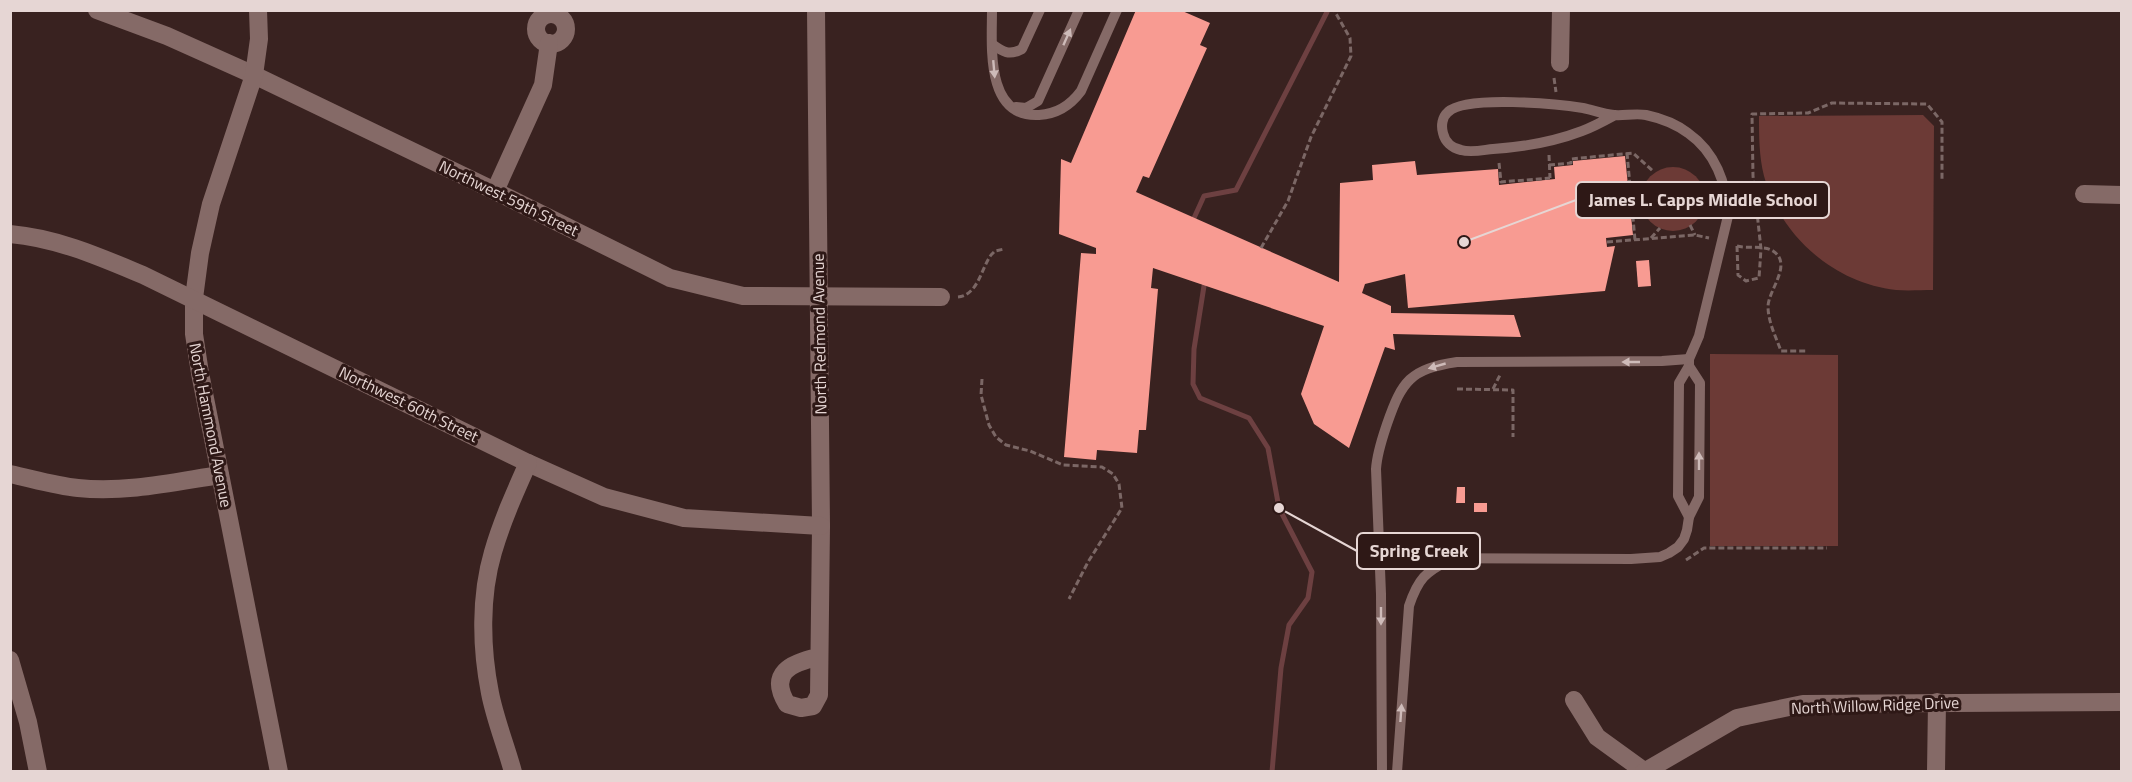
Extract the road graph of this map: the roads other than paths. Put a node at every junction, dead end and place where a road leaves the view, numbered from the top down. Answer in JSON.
{"nodes":[{"id":1,"x":97,"y":10,"type":"edge"},
{"id":2,"x":258,"y":10,"type":"edge"},
{"id":3,"x":816,"y":10,"type":"edge"},
{"id":4,"x":992,"y":10,"type":"edge"},
{"id":5,"x":1040,"y":10,"type":"edge"},
{"id":6,"x":1079,"y":10,"type":"edge"},
{"id":7,"x":1117,"y":10,"type":"edge"},
{"id":8,"x":1561,"y":10,"type":"edge"},
{"id":9,"x":549,"y":44,"type":"dead end"},
{"id":10,"x":992,"y":44,"type":"junction"},
{"id":11,"x":1560,"y":63,"type":"dead end"},
{"id":12,"x":254,"y":75,"type":"junction"},
{"id":13,"x":1010,"y":105,"type":"junction"},
{"id":14,"x":1615,"y":115,"type":"junction"},
{"id":15,"x":495,"y":191,"type":"junction"},
{"id":16,"x":2084,"y":194,"type":"dead end"},
{"id":17,"x":2121,"y":195,"type":"edge"},
{"id":18,"x":10,"y":234,"type":"edge"},
{"id":19,"x":819,"y":297,"type":"junction"},
{"id":20,"x":941,"y":297,"type":"road end"},
{"id":21,"x":194,"y":298,"type":"junction"},
{"id":22,"x":1689,"y":363,"type":"junction"},
{"id":23,"x":528,"y":463,"type":"junction"},
{"id":24,"x":10,"y":474,"type":"edge"},
{"id":25,"x":220,"y":475,"type":"junction"},
{"id":26,"x":1689,"y":517,"type":"junction"},
{"id":27,"x":821,"y":526,"type":"junction"},
{"id":28,"x":1380,"y":558,"type":"junction"},
{"id":29,"x":1454,"y":558,"type":"junction"},
{"id":30,"x":818,"y":657,"type":"dead end"},
{"id":31,"x":10,"y":660,"type":"edge"},
{"id":32,"x":1574,"y":700,"type":"dead end"},
{"id":33,"x":1937,"y":702,"type":"junction"},
{"id":34,"x":2121,"y":702,"type":"edge"},
{"id":35,"x":38,"y":771,"type":"edge"},
{"id":36,"x":279,"y":771,"type":"edge"},
{"id":37,"x":513,"y":771,"type":"edge"},
{"id":38,"x":1382,"y":771,"type":"edge"},
{"id":39,"x":1396,"y":771,"type":"edge"},
{"id":40,"x":1644,"y":771,"type":"edge"},
{"id":41,"x":1936,"y":771,"type":"edge"}],
"edges":[{"from":1,"to":12,"type":"street","name":"Northwest 59th Street"},
{"from":2,"to":12,"type":"street","name":"North Hammond Avenue"},
{"from":3,"to":19,"type":"street","name":"North Redmond Avenue"},
{"from":4,"to":10,"type":"lane"},
{"from":5,"to":10,"type":"lane"},
{"from":13,"to":6,"type":"lane","one_way":true},
{"from":7,"to":13,"type":"lane"},
{"from":8,"to":11,"type":"street"},
{"from":9,"to":15,"type":"street"},
{"from":10,"to":13,"type":"lane","one_way":true},
{"from":12,"to":15,"type":"street","name":"Northwest 59th Street"},
{"from":12,"to":21,"type":"street","name":"North Hammond Avenue"},
{"from":14,"to":14,"type":"lane"},
{"from":14,"to":22,"type":"lane"},
{"from":15,"to":19,"type":"street","name":"Northwest 59th Street"},
{"from":16,"to":17,"type":"street"},
{"from":18,"to":21,"type":"street","name":"Northwest 60th Street"},
{"from":19,"to":20,"type":"street","name":"Northwest 59th Street"},
{"from":19,"to":27,"type":"street","name":"North Redmond Avenue"},
{"from":21,"to":23,"type":"street","name":"Northwest 60th Street"},
{"from":21,"to":25,"type":"street","name":"North Hammond Avenue"},
{"from":22,"to":26,"type":"lane"},
{"from":26,"to":22,"type":"lane","one_way":true},
{"from":22,"to":28,"type":"lane","one_way":true},
{"from":23,"to":27,"type":"street","name":"Northwest 60th Street"},
{"from":23,"to":37,"type":"street"},
{"from":24,"to":25,"type":"street"},
{"from":25,"to":36,"type":"street","name":"North Hammond Avenue"},
{"from":26,"to":29,"type":"lane"},
{"from":27,"to":30,"type":"street","name":"North Redmond Avenue"},
{"from":28,"to":29,"type":"lane"},
{"from":28,"to":38,"type":"lane","one_way":true},
{"from":39,"to":29,"type":"lane","one_way":true},
{"from":31,"to":35,"type":"street"},
{"from":32,"to":40,"type":"street"},
{"from":33,"to":34,"type":"street","name":"North Willow Ridge Drive"},
{"from":33,"to":40,"type":"street","name":"North Willow Ridge Drive"},
{"from":33,"to":41,"type":"street"}]}
